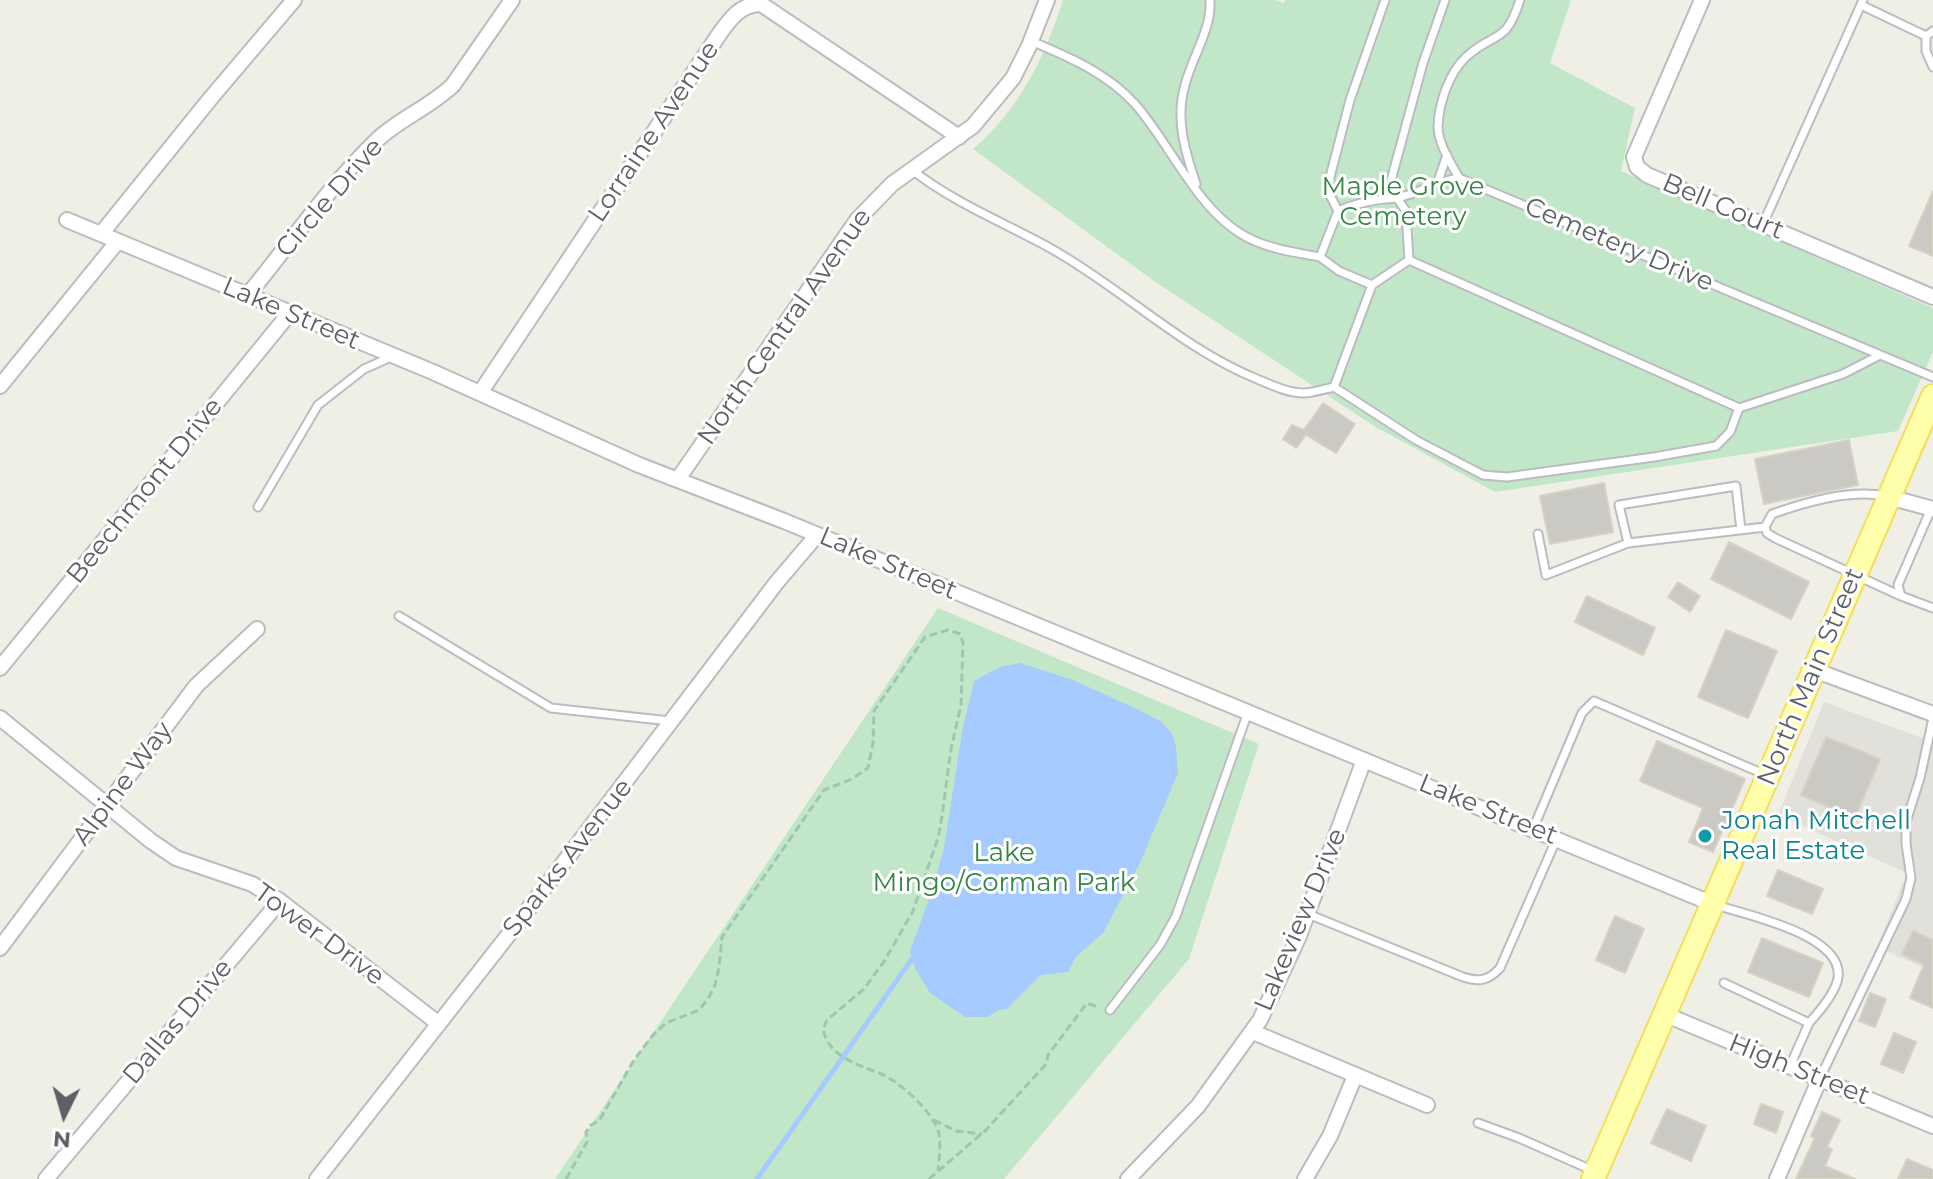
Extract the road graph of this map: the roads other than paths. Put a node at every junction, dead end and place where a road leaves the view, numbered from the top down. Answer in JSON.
{"nodes":[{"id":1,"x":294,"y":0,"type":"edge"},
{"id":2,"x":512,"y":0,"type":"edge"},
{"id":3,"x":1047,"y":0,"type":"edge"},
{"id":4,"x":1210,"y":0,"type":"edge"},
{"id":5,"x":1385,"y":0,"type":"edge"},
{"id":6,"x":1445,"y":0,"type":"edge"},
{"id":7,"x":1520,"y":0,"type":"edge"},
{"id":8,"x":1702,"y":0,"type":"edge"},
{"id":9,"x":1862,"y":2,"type":"edge"},
{"id":10,"x":1930,"y":33,"type":"edge"},
{"id":11,"x":1031,"y":41,"type":"junction"},
{"id":12,"x":1933,"y":67,"type":"edge"},
{"id":13,"x":959,"y":137,"type":"junction"},
{"id":14,"x":1447,"y":155,"type":"junction"},
{"id":15,"x":912,"y":170,"type":"junction"},
{"id":16,"x":1459,"y":178,"type":"junction"},
{"id":17,"x":1438,"y":181,"type":"junction"},
{"id":18,"x":1199,"y":193,"type":"junction"},
{"id":19,"x":1397,"y":198,"type":"junction"},
{"id":20,"x":1338,"y":211,"type":"junction"},
{"id":21,"x":67,"y":220,"type":"dead end"},
{"id":22,"x":1763,"y":224,"type":"junction"},
{"id":23,"x":101,"y":234,"type":"junction"},
{"id":24,"x":118,"y":241,"type":"junction"},
{"id":25,"x":1320,"y":257,"type":"junction"},
{"id":26,"x":1409,"y":260,"type":"junction"},
{"id":27,"x":1372,"y":285,"type":"junction"},
{"id":28,"x":247,"y":296,"type":"junction"},
{"id":29,"x":1933,"y":297,"type":"edge"},
{"id":30,"x":289,"y":314,"type":"junction"},
{"id":31,"x":1880,"y":355,"type":"junction"},
{"id":32,"x":393,"y":356,"type":"junction"},
{"id":33,"x":1933,"y":377,"type":"edge"},
{"id":34,"x":0,"y":386,"type":"edge"},
{"id":35,"x":1334,"y":387,"type":"junction"},
{"id":36,"x":480,"y":393,"type":"junction"},
{"id":37,"x":1933,"y":396,"type":"edge"},
{"id":38,"x":1739,"y":408,"type":"junction"},
{"id":39,"x":678,"y":479,"type":"junction"},
{"id":40,"x":1889,"y":497,"type":"junction"},
{"id":41,"x":258,"y":507,"type":"dead end"},
{"id":42,"x":1932,"y":509,"type":"edge"},
{"id":43,"x":1765,"y":527,"type":"junction"},
{"id":44,"x":1741,"y":530,"type":"junction"},
{"id":45,"x":1538,"y":534,"type":"dead end"},
{"id":46,"x":817,"y":535,"type":"junction"},
{"id":47,"x":1628,"y":543,"type":"junction"},
{"id":48,"x":1855,"y":575,"type":"junction"},
{"id":49,"x":1901,"y":596,"type":"junction"},
{"id":50,"x":1933,"y":608,"type":"edge"},
{"id":51,"x":399,"y":616,"type":"dead end"},
{"id":52,"x":257,"y":629,"type":"dead end"},
{"id":53,"x":0,"y":668,"type":"edge"},
{"id":54,"x":1814,"y":670,"type":"junction"},
{"id":55,"x":1248,"y":712,"type":"junction"},
{"id":56,"x":1933,"y":716,"type":"edge"},
{"id":57,"x":0,"y":718,"type":"edge"},
{"id":58,"x":673,"y":721,"type":"junction"},
{"id":59,"x":1364,"y":760,"type":"junction"},
{"id":60,"x":1768,"y":776,"type":"junction"},
{"id":61,"x":108,"y":806,"type":"junction"},
{"id":62,"x":1533,"y":829,"type":"junction"},
{"id":63,"x":1557,"y":838,"type":"junction"},
{"id":64,"x":280,"y":901,"type":"junction"},
{"id":65,"x":1713,"y":904,"type":"junction"},
{"id":66,"x":1308,"y":914,"type":"junction"},
{"id":67,"x":0,"y":948,"type":"edge"},
{"id":68,"x":1724,"y":983,"type":"dead end"},
{"id":69,"x":1110,"y":1010,"type":"road end"},
{"id":70,"x":1664,"y":1014,"type":"junction"},
{"id":71,"x":1809,"y":1023,"type":"junction"},
{"id":72,"x":439,"y":1024,"type":"junction"},
{"id":73,"x":1253,"y":1032,"type":"junction"},
{"id":74,"x":1790,"y":1066,"type":"junction"},
{"id":75,"x":1355,"y":1076,"type":"junction"},
{"id":76,"x":1820,"y":1078,"type":"junction"},
{"id":77,"x":1427,"y":1105,"type":"dead end"},
{"id":78,"x":1478,"y":1123,"type":"dead end"},
{"id":79,"x":1933,"y":1126,"type":"edge"},
{"id":80,"x":1595,"y":1175,"type":"edge"},
{"id":81,"x":46,"y":1179,"type":"edge"},
{"id":82,"x":317,"y":1179,"type":"edge"},
{"id":83,"x":1128,"y":1179,"type":"edge"},
{"id":84,"x":1305,"y":1179,"type":"edge"},
{"id":85,"x":1777,"y":1179,"type":"edge"}],
"edges":[{"from":1,"to":23,"type":"street"},
{"from":2,"to":28,"type":"street","name":"Circle Drive"},
{"from":3,"to":11,"type":"street","name":"North Central Avenue"},
{"from":4,"to":18,"type":"lane"},
{"from":5,"to":20,"type":"lane"},
{"from":6,"to":19,"type":"lane"},
{"from":7,"to":14,"type":"lane"},
{"from":8,"to":22,"type":"street","name":"Bell Court"},
{"from":9,"to":10,"type":"lane"},
{"from":9,"to":22,"type":"lane"},
{"from":10,"to":12,"type":"lane"},
{"from":11,"to":13,"type":"street","name":"North Central Avenue"},
{"from":11,"to":18,"type":"lane"},
{"from":13,"to":15,"type":"street","name":"North Central Avenue"},
{"from":13,"to":36,"type":"street","name":"Lorraine Avenue"},
{"from":14,"to":16,"type":"lane"},
{"from":14,"to":17,"type":"lane"},
{"from":15,"to":35,"type":"lane"},
{"from":15,"to":39,"type":"street","name":"North Central Avenue"},
{"from":16,"to":17,"type":"lane"},
{"from":16,"to":31,"type":"lane","name":"Cemetery Drive"},
{"from":17,"to":19,"type":"lane"},
{"from":18,"to":25,"type":"lane"},
{"from":19,"to":20,"type":"lane"},
{"from":19,"to":26,"type":"lane"},
{"from":20,"to":25,"type":"lane"},
{"from":21,"to":23,"type":"street","name":"Lake Street"},
{"from":22,"to":29,"type":"street","name":"Bell Court"},
{"from":23,"to":24,"type":"street","name":"Lake Street"},
{"from":24,"to":28,"type":"street","name":"Lake Street"},
{"from":24,"to":34,"type":"street"},
{"from":25,"to":27,"type":"lane"},
{"from":26,"to":27,"type":"lane"},
{"from":26,"to":38,"type":"lane"},
{"from":27,"to":35,"type":"lane"},
{"from":28,"to":30,"type":"street","name":"Lake Street"},
{"from":30,"to":32,"type":"street","name":"Lake Street"},
{"from":30,"to":53,"type":"street","name":"Beechmont Drive"},
{"from":31,"to":33,"type":"lane","name":"Cemetery Drive"},
{"from":31,"to":38,"type":"lane"},
{"from":32,"to":36,"type":"street","name":"Lake Street"},
{"from":32,"to":41,"type":"lane"},
{"from":35,"to":38,"type":"lane"},
{"from":36,"to":39,"type":"street","name":"Lake Street"},
{"from":37,"to":40,"type":"main road","name":"North Main Street"},
{"from":39,"to":46,"type":"street","name":"Lake Street"},
{"from":40,"to":42,"type":"street"},
{"from":40,"to":43,"type":"lane"},
{"from":40,"to":48,"type":"main road","name":"North Main Street"},
{"from":42,"to":49,"type":"lane"},
{"from":43,"to":44,"type":"lane"},
{"from":43,"to":48,"type":"lane"},
{"from":44,"to":47,"type":"lane"},
{"from":44,"to":47,"type":"lane"},
{"from":45,"to":47,"type":"lane"},
{"from":46,"to":55,"type":"street","name":"Lake Street"},
{"from":46,"to":58,"type":"street","name":"Sparks Avenue"},
{"from":48,"to":49,"type":"lane"},
{"from":48,"to":54,"type":"main road","name":"North Main Street"},
{"from":49,"to":50,"type":"lane"},
{"from":51,"to":58,"type":"lane"},
{"from":52,"to":61,"type":"street","name":"Alpine Way"},
{"from":54,"to":56,"type":"street"},
{"from":54,"to":60,"type":"main road","name":"North Main Street"},
{"from":55,"to":59,"type":"street","name":"Lake Street"},
{"from":55,"to":69,"type":"lane"},
{"from":56,"to":76,"type":"lane"},
{"from":57,"to":61,"type":"street","name":"Tower Drive"},
{"from":58,"to":72,"type":"street","name":"Sparks Avenue"},
{"from":59,"to":62,"type":"street","name":"Lake Street"},
{"from":59,"to":66,"type":"street","name":"Lakeview Drive"},
{"from":60,"to":62,"type":"lane"},
{"from":60,"to":65,"type":"main road","name":"North Main Street"},
{"from":61,"to":64,"type":"street","name":"Tower Drive"},
{"from":61,"to":67,"type":"street","name":"Alpine Way"},
{"from":62,"to":63,"type":"street","name":"Lake Street"},
{"from":63,"to":65,"type":"street","name":"Lake Street"},
{"from":63,"to":66,"type":"lane"},
{"from":64,"to":72,"type":"street","name":"Tower Drive"},
{"from":64,"to":81,"type":"street","name":"Dallas Drive"},
{"from":65,"to":70,"type":"main road","name":"North Main Street"},
{"from":65,"to":71,"type":"lane"},
{"from":66,"to":73,"type":"street","name":"Lakeview Drive"},
{"from":68,"to":71,"type":"lane"},
{"from":70,"to":74,"type":"street","name":"High Street"},
{"from":70,"to":80,"type":"main road","name":"North Main Street"},
{"from":71,"to":74,"type":"lane"},
{"from":72,"to":82,"type":"street","name":"Sparks Avenue"},
{"from":73,"to":75,"type":"street"},
{"from":73,"to":83,"type":"street","name":"Lakeview Drive"},
{"from":74,"to":76,"type":"street","name":"High Street"},
{"from":75,"to":77,"type":"street"},
{"from":75,"to":84,"type":"street"},
{"from":76,"to":79,"type":"street","name":"High Street"},
{"from":76,"to":85,"type":"street"},
{"from":78,"to":80,"type":"lane"}]}
